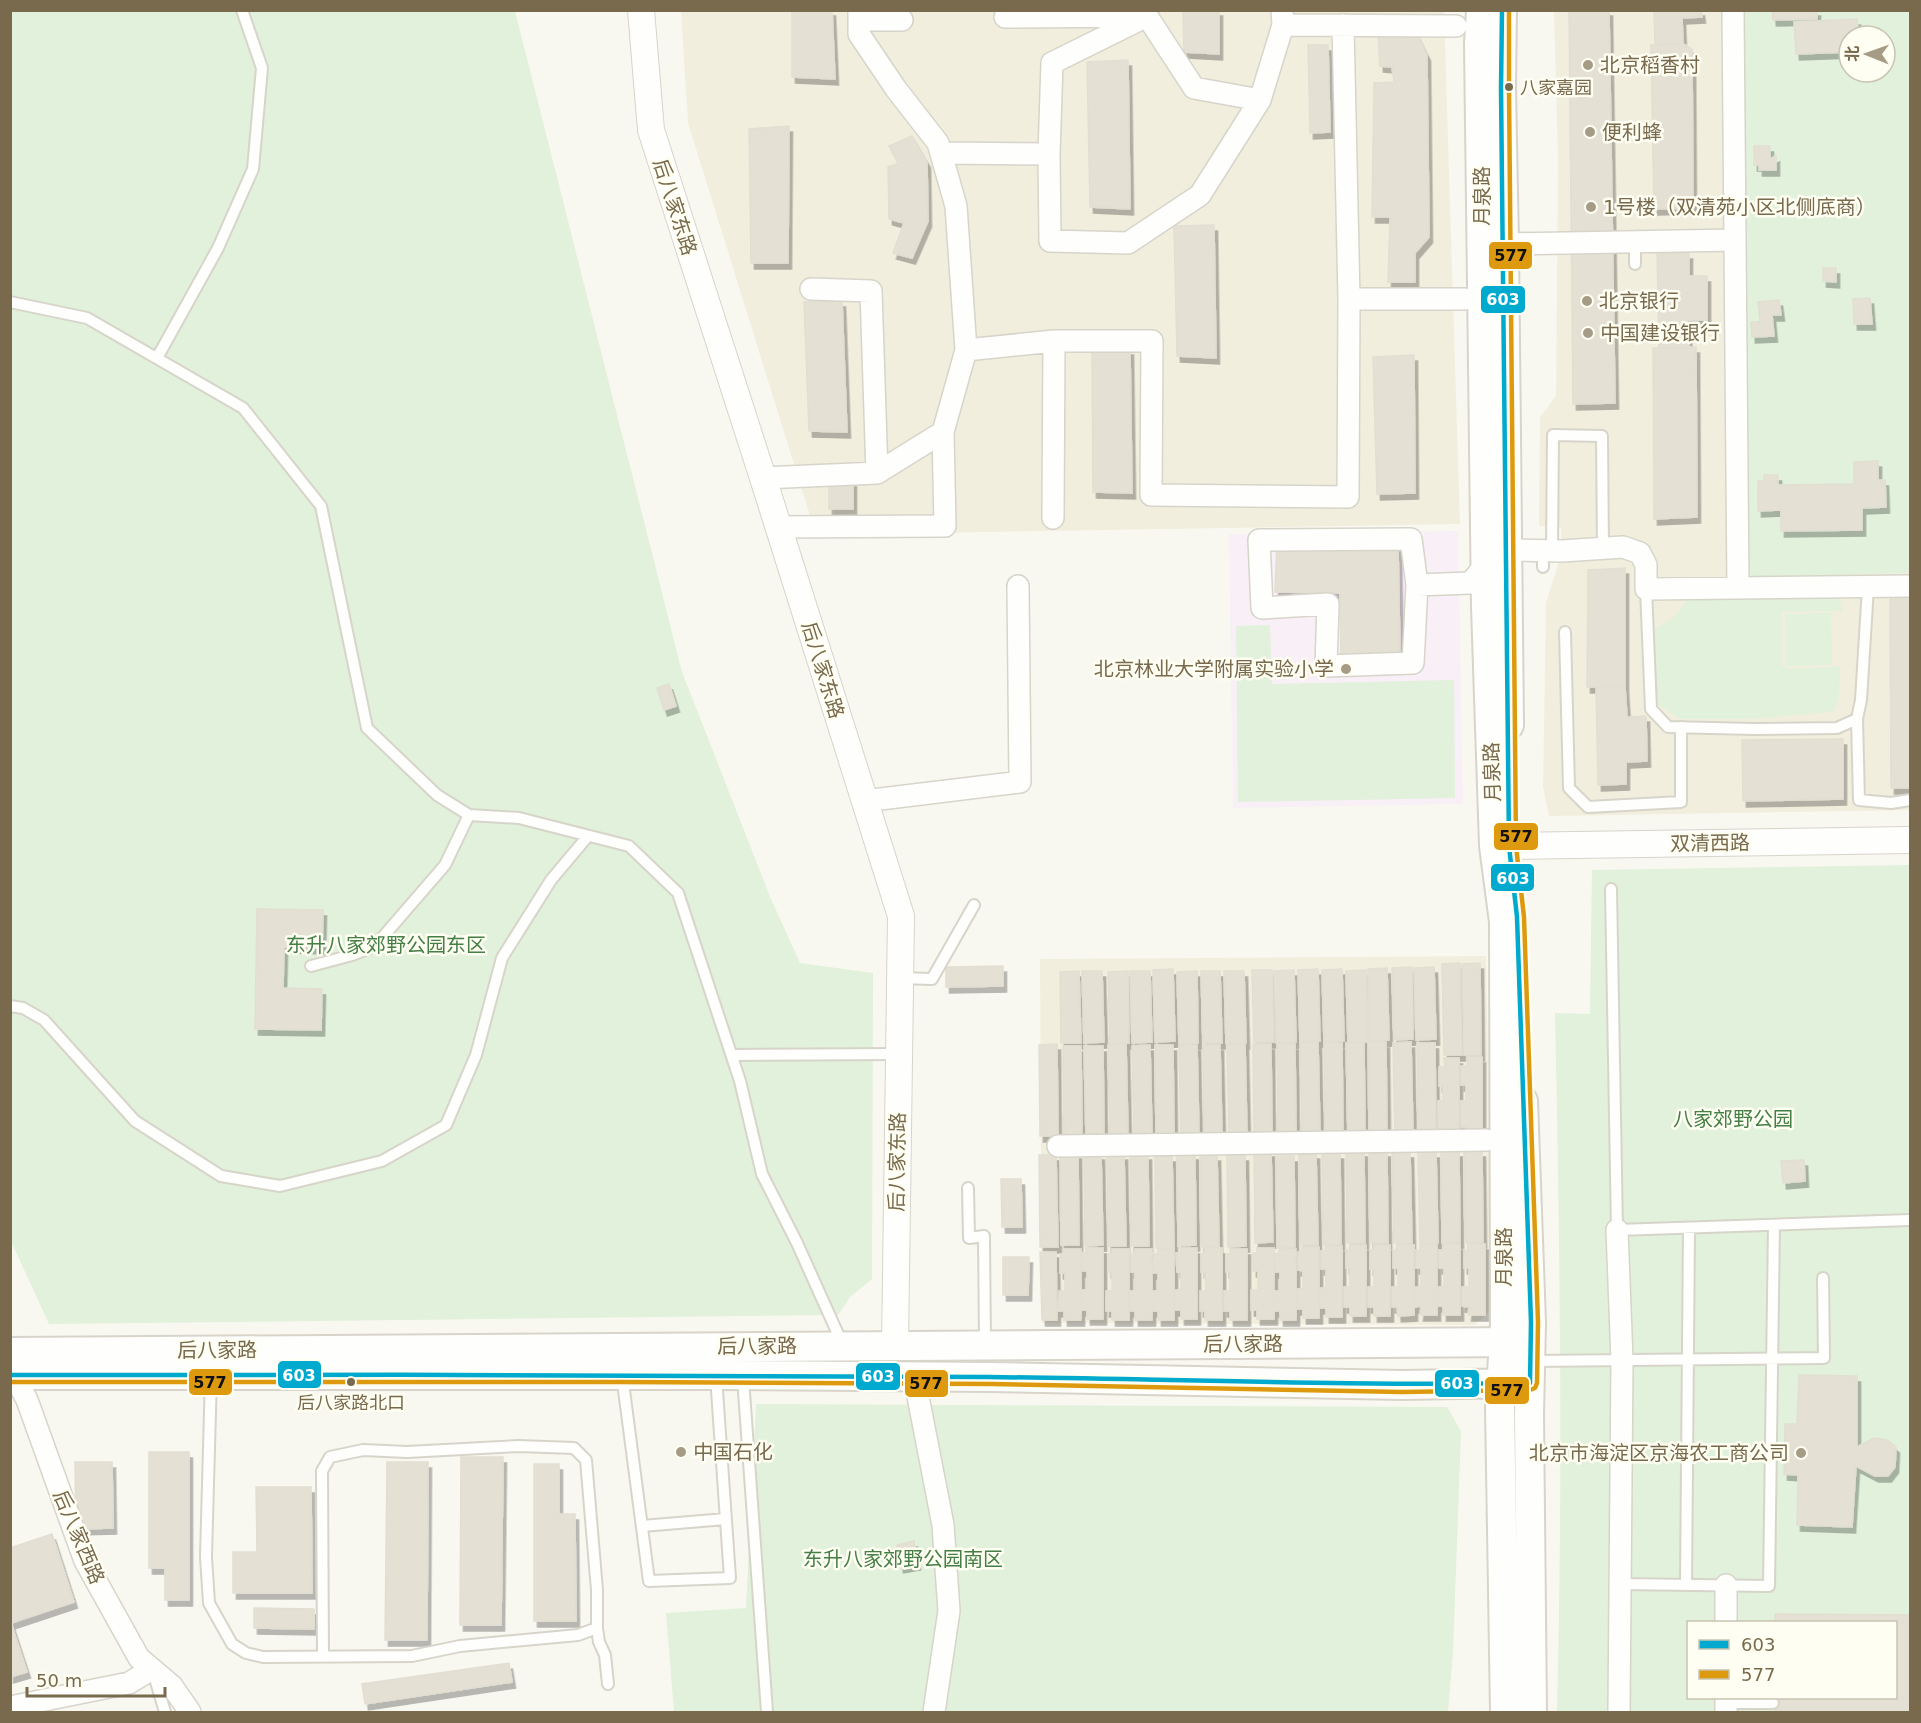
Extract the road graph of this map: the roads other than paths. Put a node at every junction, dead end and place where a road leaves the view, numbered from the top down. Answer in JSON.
{"nodes":[{"id":1,"x":242,"y":10,"type":"edge"},
{"id":2,"x":641,"y":10,"type":"edge"},
{"id":3,"x":1481,"y":10,"type":"edge"},
{"id":4,"x":1502,"y":10,"type":"edge"},
{"id":5,"x":1733,"y":10,"type":"edge"},
{"id":6,"x":1147,"y":13,"type":"edge"},
{"id":7,"x":859,"y":15,"type":"edge"},
{"id":8,"x":1005,"y":17,"type":"dead end"},
{"id":9,"x":1282,"y":18,"type":"edge"},
{"id":10,"x":1405,"y":18,"type":"edge"},
{"id":11,"x":902,"y":20,"type":"dead end"},
{"id":12,"x":1343,"y":25,"type":"junction"},
{"id":13,"x":1456,"y":26,"type":"dead end"},
{"id":14,"x":1260,"y":100,"type":"junction"},
{"id":15,"x":941,"y":153,"type":"junction"},
{"id":16,"x":1049,"y":154,"type":"junction"},
{"id":17,"x":1735,"y":240,"type":"junction"},
{"id":18,"x":1635,"y":242,"type":"junction"},
{"id":19,"x":1504,"y":244,"type":"junction"},
{"id":20,"x":1635,"y":264,"type":"dead end"},
{"id":21,"x":811,"y":289,"type":"dead end"},
{"id":22,"x":1349,"y":299,"type":"junction"},
{"id":23,"x":1465,"y":299,"type":"dead end"},
{"id":24,"x":10,"y":302,"type":"edge"},
{"id":25,"x":1054,"y":341,"type":"junction"},
{"id":26,"x":966,"y":350,"type":"junction"},
{"id":27,"x":157,"y":358,"type":"junction"},
{"id":28,"x":943,"y":432,"type":"junction"},
{"id":29,"x":877,"y":473,"type":"junction"},
{"id":30,"x":763,"y":478,"type":"junction"},
{"id":31,"x":1053,"y":518,"type":"dead end"},
{"id":32,"x":778,"y":527,"type":"junction"},
{"id":33,"x":1603,"y":549,"type":"junction"},
{"id":34,"x":1546,"y":556,"type":"junction"},
{"id":35,"x":1496,"y":558,"type":"junction"},
{"id":36,"x":1417,"y":585,"type":"junction"},
{"id":37,"x":1018,"y":586,"type":"dead end"},
{"id":38,"x":1911,"y":586,"type":"edge"},
{"id":39,"x":1868,"y":587,"type":"junction"},
{"id":40,"x":1738,"y":588,"type":"junction"},
{"id":41,"x":1646,"y":589,"type":"junction"},
{"id":42,"x":1565,"y":632,"type":"dead end"},
{"id":43,"x":1857,"y":719,"type":"junction"},
{"id":44,"x":1681,"y":727,"type":"junction"},
{"id":45,"x":1911,"y":800,"type":"edge"},
{"id":46,"x":864,"y":801,"type":"junction"},
{"id":47,"x":469,"y":815,"type":"junction"},
{"id":48,"x":588,"y":836,"type":"junction"},
{"id":49,"x":1911,"y":840,"type":"edge"},
{"id":50,"x":1509,"y":846,"type":"junction"},
{"id":51,"x":1611,"y":889,"type":"dead end"},
{"id":52,"x":974,"y":906,"type":"dead end"},
{"id":53,"x":310,"y":966,"type":"dead end"},
{"id":54,"x":900,"y":978,"type":"junction"},
{"id":55,"x":10,"y":1006,"type":"edge"},
{"id":56,"x":899,"y":1054,"type":"junction"},
{"id":57,"x":732,"y":1055,"type":"junction"},
{"id":58,"x":1487,"y":1140,"type":"dead end"},
{"id":59,"x":1058,"y":1146,"type":"dead end"},
{"id":60,"x":968,"y":1188,"type":"dead end"},
{"id":61,"x":1911,"y":1220,"type":"edge"},
{"id":62,"x":1774,"y":1225,"type":"junction"},
{"id":63,"x":1689,"y":1228,"type":"junction"},
{"id":64,"x":1617,"y":1230,"type":"junction"},
{"id":65,"x":1823,"y":1278,"type":"dead end"},
{"id":66,"x":985,"y":1345,"type":"junction"},
{"id":67,"x":843,"y":1346,"type":"junction"},
{"id":68,"x":895,"y":1346,"type":"junction"},
{"id":69,"x":1772,"y":1357,"type":"junction"},
{"id":70,"x":1689,"y":1359,"type":"junction"},
{"id":71,"x":1622,"y":1360,"type":"junction"},
{"id":72,"x":1519,"y":1362,"type":"junction"},
{"id":73,"x":12,"y":1367,"type":"edge"},
{"id":74,"x":211,"y":1374,"type":"junction"},
{"id":75,"x":622,"y":1375,"type":"junction"},
{"id":76,"x":730,"y":1375,"type":"junction"},
{"id":77,"x":914,"y":1376,"type":"junction"},
{"id":78,"x":726,"y":1519,"type":"junction"},
{"id":79,"x":642,"y":1526,"type":"junction"},
{"id":80,"x":1620,"y":1584,"type":"junction"},
{"id":81,"x":1686,"y":1585,"type":"junction"},
{"id":82,"x":1726,"y":1585,"type":"junction"},
{"id":83,"x":1726,"y":1621,"type":"edge"},
{"id":84,"x":597,"y":1628,"type":"junction"},
{"id":85,"x":323,"y":1656,"type":"junction"},
{"id":86,"x":152,"y":1669,"type":"junction"},
{"id":87,"x":609,"y":1684,"type":"dead end"},
{"id":88,"x":1773,"y":1703,"type":"dead end"},
{"id":89,"x":1726,"y":1704,"type":"edge"},
{"id":90,"x":10,"y":1707,"type":"edge"},
{"id":91,"x":165,"y":1713,"type":"edge"},
{"id":92,"x":190,"y":1713,"type":"edge"},
{"id":93,"x":767,"y":1713,"type":"edge"},
{"id":94,"x":934,"y":1713,"type":"edge"},
{"id":95,"x":1505,"y":1713,"type":"edge"},
{"id":96,"x":1532,"y":1713,"type":"edge"},
{"id":97,"x":1619,"y":1713,"type":"edge"}],
"edges":[{"from":1,"to":27,"type":"lane"},
{"from":2,"to":30,"type":"street","name":"后八家东路"},
{"from":3,"to":35,"type":"main road","name":"月泉路"},
{"from":4,"to":19,"type":"main road","name":"月泉路"},
{"from":5,"to":17,"type":"street"},
{"from":6,"to":8,"type":"street"},
{"from":6,"to":14,"type":"street"},
{"from":6,"to":16,"type":"street"},
{"from":7,"to":11,"type":"street"},
{"from":7,"to":15,"type":"street"},
{"from":9,"to":12,"type":"street"},
{"from":9,"to":14,"type":"street"},
{"from":10,"to":12,"type":"street"},
{"from":10,"to":13,"type":"street"},
{"from":12,"to":22,"type":"street"},
{"from":14,"to":16,"type":"street"},
{"from":15,"to":16,"type":"street"},
{"from":15,"to":26,"type":"street"},
{"from":17,"to":18,"type":"street"},
{"from":17,"to":40,"type":"street"},
{"from":18,"to":19,"type":"street"},
{"from":18,"to":20,"type":"lane"},
{"from":19,"to":35,"type":"main road","name":"月泉路"},
{"from":21,"to":29,"type":"street"},
{"from":22,"to":23,"type":"street"},
{"from":22,"to":25,"type":"street"},
{"from":24,"to":27,"type":"lane"},
{"from":25,"to":26,"type":"street"},
{"from":25,"to":31,"type":"street"},
{"from":26,"to":28,"type":"street"},
{"from":27,"to":47,"type":"lane"},
{"from":28,"to":29,"type":"street"},
{"from":28,"to":32,"type":"street"},
{"from":29,"to":30,"type":"street"},
{"from":30,"to":32,"type":"street","name":"后八家东路"},
{"from":32,"to":46,"type":"street","name":"后八家东路"},
{"from":33,"to":34,"type":"street"},
{"from":33,"to":34,"type":"lane"},
{"from":33,"to":41,"type":"street"},
{"from":34,"to":35,"type":"street"},
{"from":35,"to":36,"type":"street"},
{"from":35,"to":50,"type":"main road","name":"月泉路"},
{"from":35,"to":72,"type":"main road","name":"月泉路"},
{"from":36,"to":36,"type":"street"},
{"from":37,"to":46,"type":"street"},
{"from":38,"to":39,"type":"street"},
{"from":39,"to":40,"type":"street"},
{"from":39,"to":43,"type":"lane"},
{"from":40,"to":41,"type":"street"},
{"from":41,"to":44,"type":"lane"},
{"from":42,"to":44,"type":"lane"},
{"from":43,"to":44,"type":"lane"},
{"from":43,"to":45,"type":"lane"},
{"from":46,"to":54,"type":"street","name":"后八家东路"},
{"from":47,"to":48,"type":"lane"},
{"from":47,"to":53,"type":"lane"},
{"from":48,"to":55,"type":"lane"},
{"from":48,"to":57,"type":"lane"},
{"from":49,"to":50,"type":"street","name":"双清西路"},
{"from":50,"to":72,"type":"main road","name":"月泉路"},
{"from":51,"to":64,"type":"lane"},
{"from":52,"to":54,"type":"lane"},
{"from":54,"to":56,"type":"street","name":"后八家东路"},
{"from":56,"to":57,"type":"lane"},
{"from":56,"to":68,"type":"street","name":"后八家东路"},
{"from":57,"to":67,"type":"lane"},
{"from":58,"to":59,"type":"street"},
{"from":60,"to":66,"type":"lane"},
{"from":61,"to":62,"type":"lane"},
{"from":62,"to":63,"type":"lane"},
{"from":62,"to":69,"type":"lane"},
{"from":63,"to":64,"type":"lane"},
{"from":63,"to":70,"type":"lane"},
{"from":64,"to":71,"type":"street"},
{"from":65,"to":69,"type":"lane"},
{"from":66,"to":68,"type":"main road","name":"后八家路"},
{"from":66,"to":72,"type":"main road","name":"后八家路"},
{"from":67,"to":68,"type":"main road","name":"后八家路"},
{"from":67,"to":73,"type":"main road","name":"后八家路"},
{"from":69,"to":70,"type":"lane"},
{"from":69,"to":82,"type":"lane"},
{"from":70,"to":71,"type":"lane"},
{"from":70,"to":81,"type":"lane"},
{"from":71,"to":72,"type":"lane"},
{"from":71,"to":80,"type":"street"},
{"from":72,"to":77,"type":"main road","name":"后八家路"},
{"from":72,"to":95,"type":"main road","name":"月泉路"},
{"from":72,"to":96,"type":"main road","name":"月泉路"},
{"from":73,"to":74,"type":"main road","name":"后八家路"},
{"from":73,"to":86,"type":"street","name":"后八家西路"},
{"from":74,"to":75,"type":"main road","name":"后八家路"},
{"from":74,"to":85,"type":"lane"},
{"from":75,"to":76,"type":"main road","name":"后八家路"},
{"from":75,"to":79,"type":"lane"},
{"from":76,"to":77,"type":"main road","name":"后八家路"},
{"from":76,"to":78,"type":"lane"},
{"from":76,"to":93,"type":"lane"},
{"from":77,"to":94,"type":"street"},
{"from":78,"to":79,"type":"lane"},
{"from":78,"to":79,"type":"lane"},
{"from":80,"to":81,"type":"lane"},
{"from":80,"to":97,"type":"street"},
{"from":81,"to":82,"type":"lane"},
{"from":82,"to":83,"type":"street"},
{"from":84,"to":85,"type":"lane"},
{"from":84,"to":85,"type":"lane"},
{"from":84,"to":87,"type":"lane"},
{"from":86,"to":90,"type":"street"},
{"from":86,"to":91,"type":"lane"},
{"from":86,"to":92,"type":"street","name":"后八家西路"},
{"from":88,"to":89,"type":"lane"}]}
